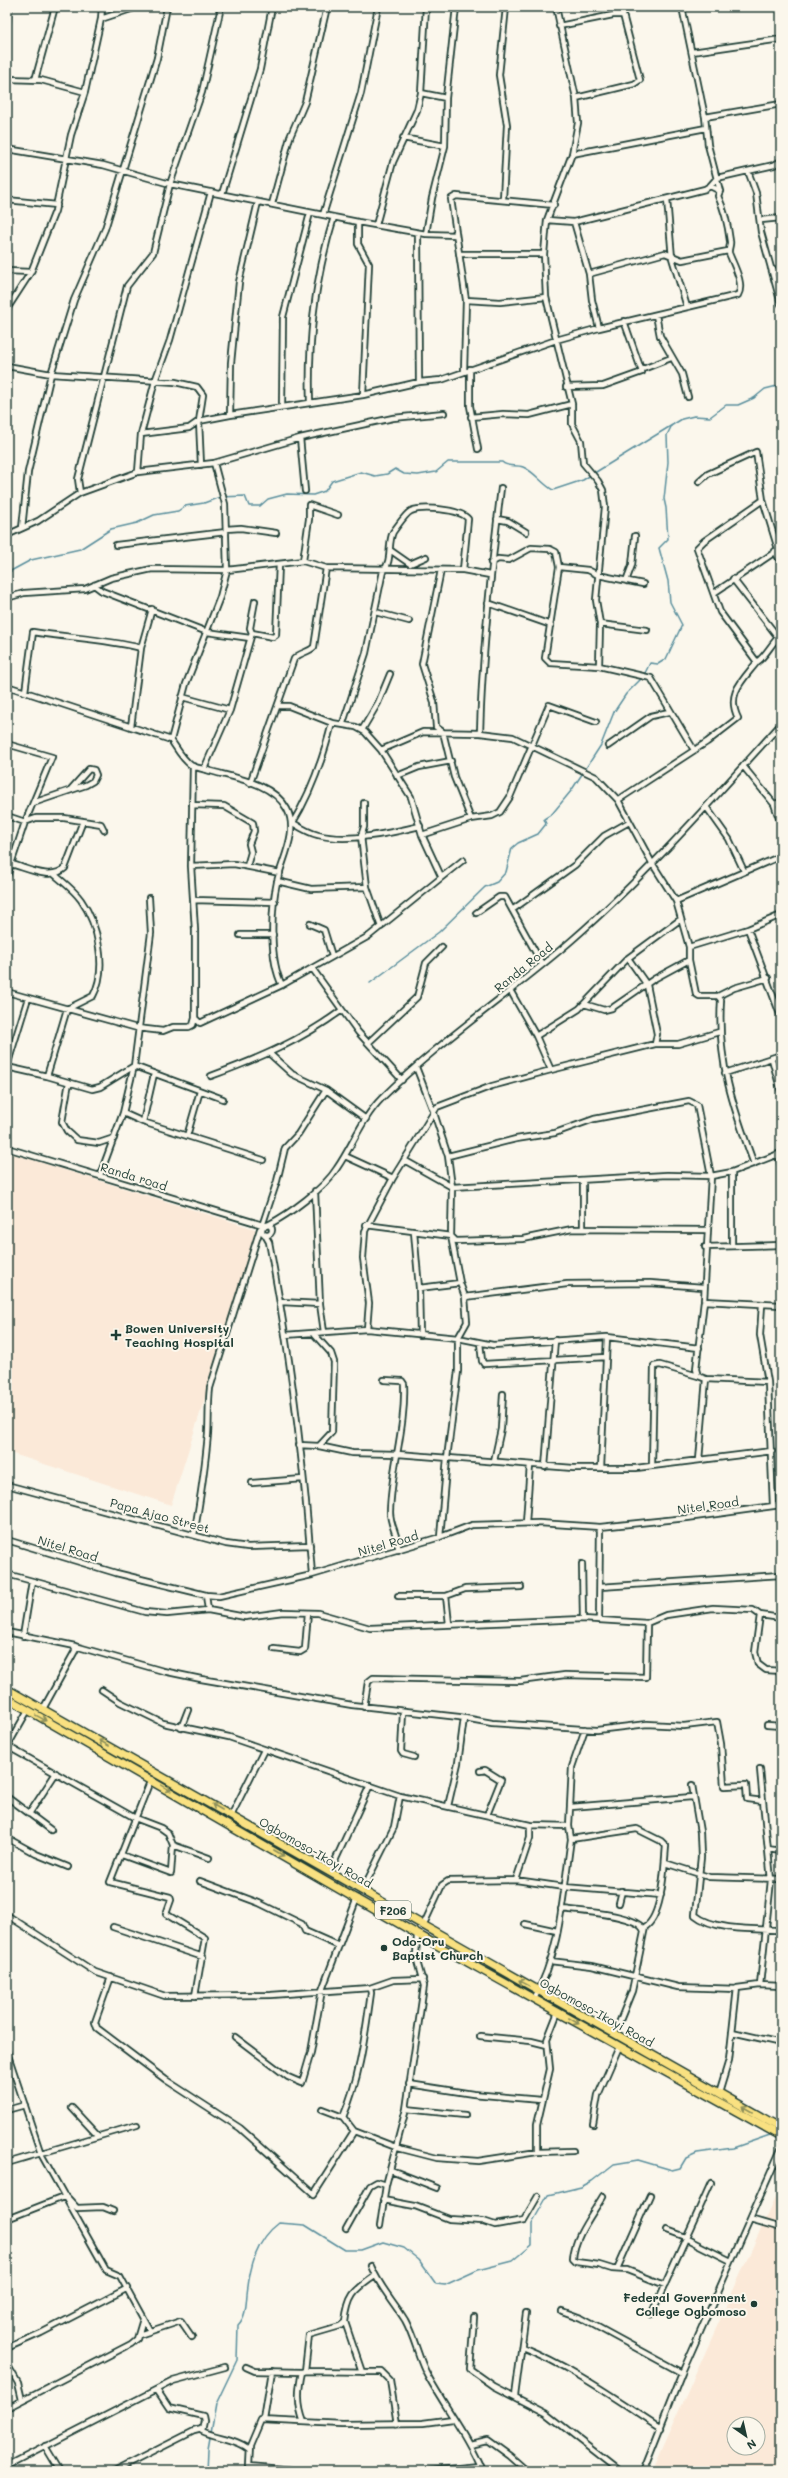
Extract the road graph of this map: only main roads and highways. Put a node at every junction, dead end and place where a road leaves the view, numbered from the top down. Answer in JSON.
{"nodes":[{"id":1,"x":7,"y":1689,"type":"edge"},
{"id":2,"x":7,"y":1698,"type":"edge"},
{"id":3,"x":781,"y":2128,"type":"edge"},
{"id":4,"x":781,"y":2136,"type":"edge"}],
"edges":[{"from":3,"to":1,"type":"main road","name":"Ogbomoso-Ikoyi Road","number":"F206","one_way":true},
{"from":2,"to":4,"type":"main road","name":"Ogbomoso-Ikoyi Road","number":"F206","one_way":true}]}
